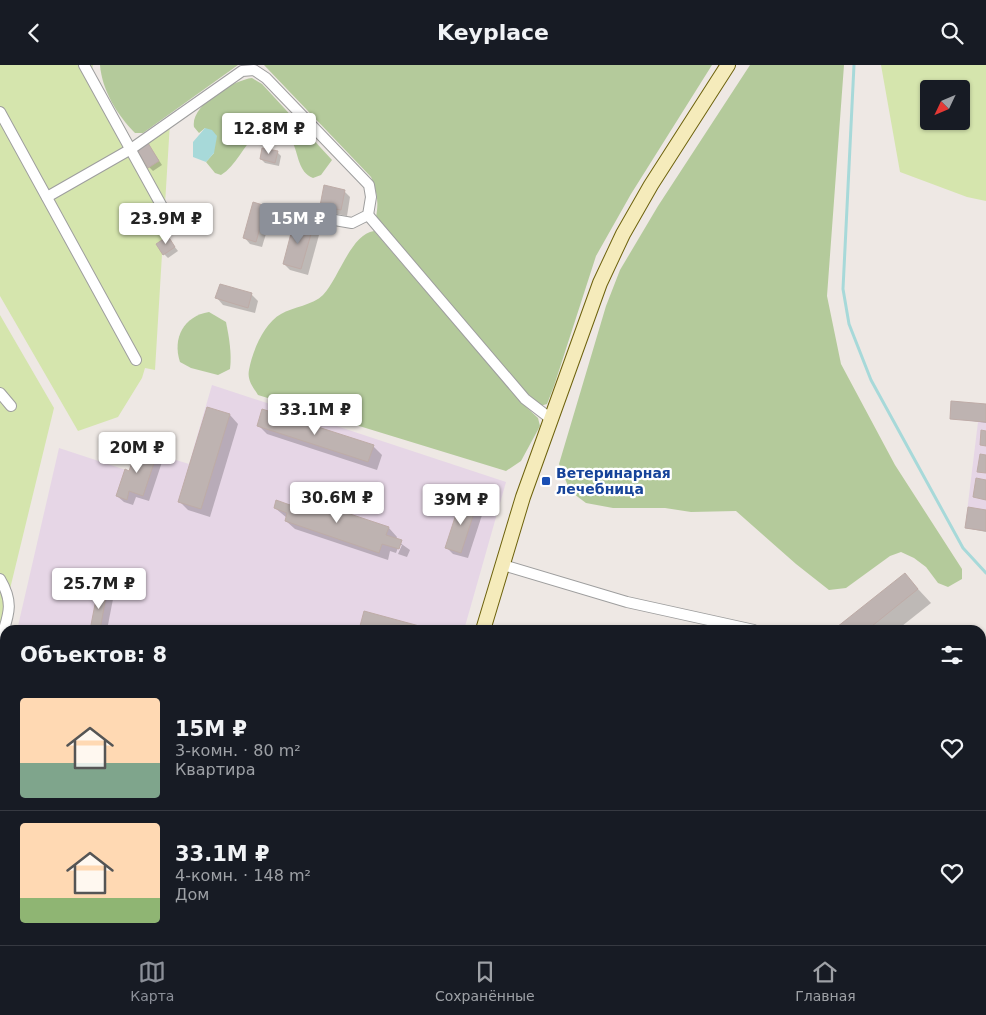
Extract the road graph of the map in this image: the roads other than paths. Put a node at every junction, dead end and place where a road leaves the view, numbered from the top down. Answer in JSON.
{"nodes":[{"id":1,"x":84,"y":65,"type":"edge"},
{"id":2,"x":728,"y":65,"type":"edge"},
{"id":3,"x":0,"y":112,"type":"edge"},
{"id":4,"x":131,"y":149,"type":"junction"},
{"id":5,"x":47,"y":197,"type":"junction"},
{"id":6,"x":165,"y":212,"type":"dead end"},
{"id":7,"x":368,"y":215,"type":"junction"},
{"id":8,"x":329,"y":219,"type":"dead end"},
{"id":9,"x":136,"y":360,"type":"dead end"},
{"id":10,"x":0,"y":393,"type":"edge"},
{"id":11,"x":11,"y":406,"type":"dead end"},
{"id":12,"x":552,"y":419,"type":"junction"},
{"id":13,"x":503,"y":565,"type":"junction"},
{"id":14,"x":0,"y":579,"type":"edge"},
{"id":15,"x":5,"y":625,"type":"edge"},
{"id":16,"x":485,"y":625,"type":"edge"},
{"id":17,"x":731,"y":625,"type":"edge"}],
"edges":[{"from":1,"to":4,"type":"street"},
{"from":2,"to":12,"type":"street"},
{"from":3,"to":5,"type":"street"},
{"from":4,"to":5,"type":"street"},
{"from":4,"to":6,"type":"street"},
{"from":4,"to":7,"type":"street"},
{"from":5,"to":9,"type":"street"},
{"from":7,"to":8,"type":"street"},
{"from":7,"to":12,"type":"street"},
{"from":10,"to":11,"type":"street"},
{"from":12,"to":13,"type":"street"},
{"from":13,"to":16,"type":"street"},
{"from":13,"to":17,"type":"street"},
{"from":14,"to":15,"type":"street"}]}
